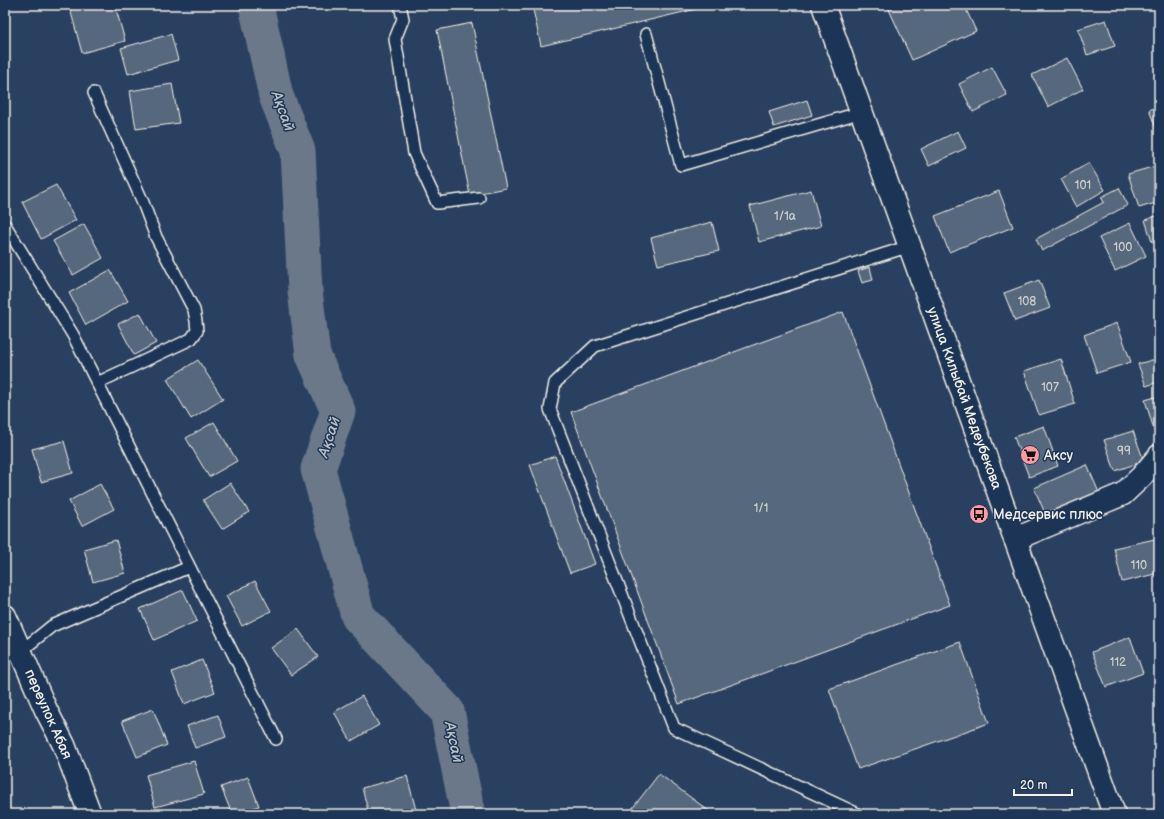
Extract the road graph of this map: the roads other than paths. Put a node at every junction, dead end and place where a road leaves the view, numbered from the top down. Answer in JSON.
{"nodes":[{"id":1,"x":400,"y":5,"type":"edge"},
{"id":2,"x":823,"y":5,"type":"edge"},
{"id":3,"x":646,"y":34,"type":"dead end"},
{"id":4,"x":94,"y":93,"type":"dead end"},
{"id":5,"x":862,"y":112,"type":"junction"},
{"id":6,"x":479,"y":198,"type":"dead end"},
{"id":7,"x":5,"y":225,"type":"edge"},
{"id":8,"x":910,"y":246,"type":"junction"},
{"id":9,"x":97,"y":383,"type":"junction"},
{"id":10,"x":1159,"y":456,"type":"edge"},
{"id":11,"x":1015,"y":539,"type":"junction"},
{"id":12,"x":189,"y":567,"type":"junction"},
{"id":13,"x":5,"y":616,"type":"edge"},
{"id":14,"x":21,"y":651,"type":"junction"},
{"id":15,"x":276,"y":739,"type":"dead end"},
{"id":16,"x":90,"y":814,"type":"edge"},
{"id":17,"x":858,"y":814,"type":"edge"},
{"id":18,"x":1114,"y":814,"type":"edge"}],
"edges":[{"from":1,"to":6,"type":"lane"},
{"from":2,"to":5,"type":"main road","name":"улица Килыбай Медеубекова"},
{"from":3,"to":5,"type":"lane"},
{"from":4,"to":9,"type":"lane"},
{"from":5,"to":8,"type":"main road","name":"улица Килыбай Медеубекова"},
{"from":7,"to":9,"type":"lane"},
{"from":8,"to":11,"type":"main road","name":"улица Килыбай Медеубекова"},
{"from":8,"to":17,"type":"lane"},
{"from":9,"to":12,"type":"lane"},
{"from":10,"to":11,"type":"main road"},
{"from":11,"to":18,"type":"main road","name":"улица Килыбай Медеубекова"},
{"from":12,"to":14,"type":"lane"},
{"from":12,"to":15,"type":"lane"},
{"from":13,"to":14,"type":"main road","name":"переулок Абая"},
{"from":14,"to":16,"type":"main road","name":"переулок Абая"}]}
